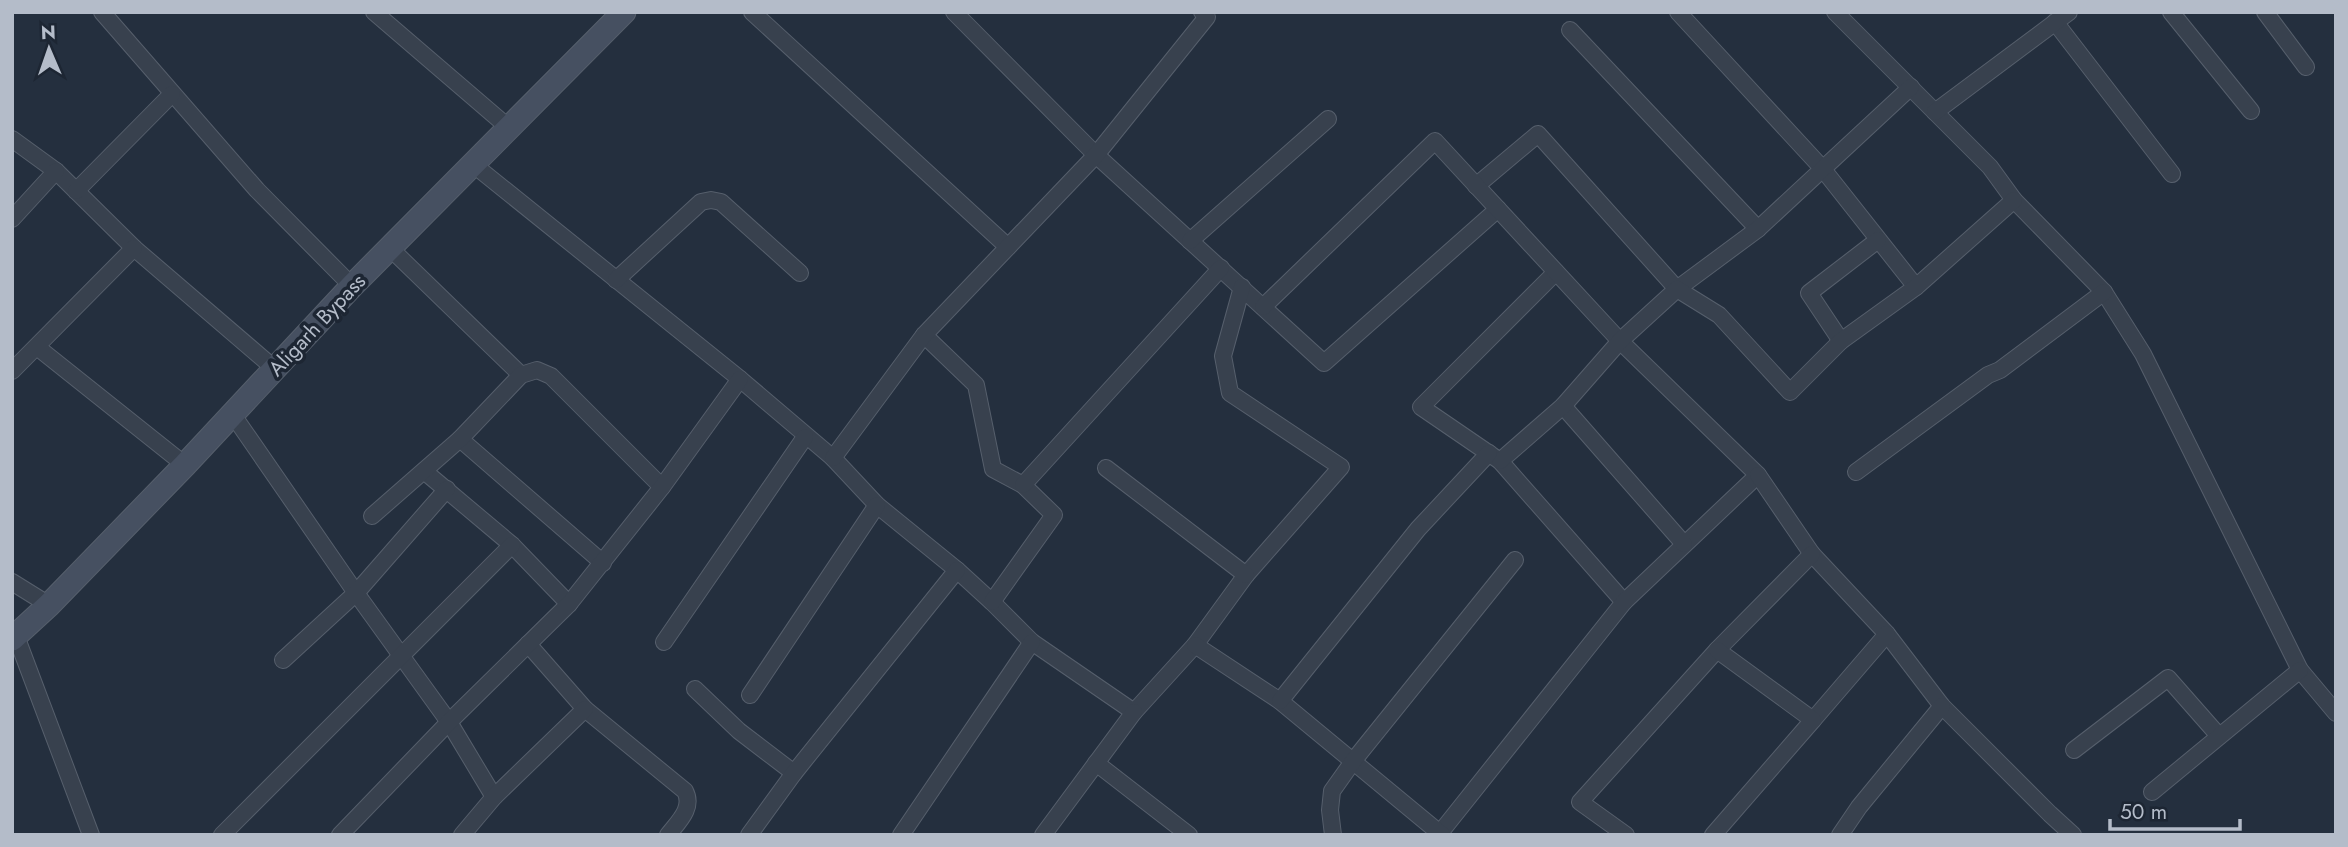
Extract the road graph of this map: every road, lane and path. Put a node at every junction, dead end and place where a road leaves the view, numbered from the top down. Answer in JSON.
{"nodes":[{"id":1,"x":102,"y":12,"type":"edge"},
{"id":2,"x":374,"y":12,"type":"edge"},
{"id":3,"x":752,"y":12,"type":"edge"},
{"id":4,"x":954,"y":12,"type":"edge"},
{"id":5,"x":1202,"y":12,"type":"edge"},
{"id":6,"x":1678,"y":12,"type":"edge"},
{"id":7,"x":1835,"y":12,"type":"edge"},
{"id":8,"x":2069,"y":12,"type":"edge"},
{"id":9,"x":2171,"y":12,"type":"edge"},
{"id":10,"x":2265,"y":12,"type":"edge"},
{"id":11,"x":616,"y":15,"type":"edge"},
{"id":12,"x":2055,"y":22,"type":"junction"},
{"id":13,"x":1570,"y":30,"type":"dead end"},
{"id":14,"x":2306,"y":67,"type":"dead end"},
{"id":15,"x":1910,"y":88,"type":"junction"},
{"id":16,"x":172,"y":94,"type":"junction"},
{"id":17,"x":2251,"y":111,"type":"dead end"},
{"id":18,"x":1935,"y":112,"type":"junction"},
{"id":19,"x":1328,"y":119,"type":"dead end"},
{"id":20,"x":509,"y":128,"type":"junction"},
{"id":21,"x":12,"y":139,"type":"edge"},
{"id":22,"x":1096,"y":155,"type":"junction"},
{"id":23,"x":474,"y":165,"type":"junction"},
{"id":24,"x":1822,"y":168,"type":"junction"},
{"id":25,"x":56,"y":171,"type":"junction"},
{"id":26,"x":2172,"y":174,"type":"dead end"},
{"id":27,"x":1476,"y":186,"type":"junction"},
{"id":28,"x":76,"y":191,"type":"junction"},
{"id":29,"x":2014,"y":201,"type":"junction"},
{"id":30,"x":1498,"y":209,"type":"junction"},
{"id":31,"x":12,"y":219,"type":"edge"},
{"id":32,"x":1758,"y":229,"type":"junction"},
{"id":33,"x":1878,"y":240,"type":"junction"},
{"id":34,"x":1190,"y":241,"type":"junction"},
{"id":35,"x":1008,"y":247,"type":"junction"},
{"id":36,"x":134,"y":248,"type":"junction"},
{"id":37,"x":390,"y":248,"type":"junction"},
{"id":38,"x":1221,"y":268,"type":"junction"},
{"id":39,"x":1556,"y":272,"type":"junction"},
{"id":40,"x":800,"y":273,"type":"dead end"},
{"id":41,"x":617,"y":280,"type":"junction"},
{"id":42,"x":352,"y":286,"type":"junction"},
{"id":43,"x":1916,"y":286,"type":"junction"},
{"id":44,"x":1242,"y":287,"type":"junction"},
{"id":45,"x":1677,"y":289,"type":"junction"},
{"id":46,"x":2104,"y":292,"type":"junction"},
{"id":47,"x":1263,"y":306,"type":"junction"},
{"id":48,"x":924,"y":335,"type":"junction"},
{"id":49,"x":1620,"y":341,"type":"junction"},
{"id":50,"x":1841,"y":341,"type":"junction"},
{"id":51,"x":37,"y":347,"type":"junction"},
{"id":52,"x":275,"y":369,"type":"junction"},
{"id":53,"x":12,"y":371,"type":"edge"},
{"id":54,"x":521,"y":375,"type":"junction"},
{"id":55,"x":740,"y":379,"type":"junction"},
{"id":56,"x":1563,"y":406,"type":"junction"},
{"id":57,"x":233,"y":415,"type":"junction"},
{"id":58,"x":805,"y":437,"type":"junction"},
{"id":59,"x":460,"y":439,"type":"junction"},
{"id":60,"x":1494,"y":457,"type":"junction"},
{"id":61,"x":833,"y":458,"type":"junction"},
{"id":62,"x":185,"y":464,"type":"junction"},
{"id":63,"x":1106,"y":468,"type":"dead end"},
{"id":64,"x":424,"y":471,"type":"junction"},
{"id":65,"x":1856,"y":472,"type":"dead end"},
{"id":66,"x":1758,"y":475,"type":"junction"},
{"id":67,"x":1023,"y":485,"type":"junction"},
{"id":68,"x":662,"y":487,"type":"junction"},
{"id":69,"x":447,"y":489,"type":"junction"},
{"id":70,"x":877,"y":505,"type":"junction"},
{"id":71,"x":372,"y":516,"type":"dead end"},
{"id":72,"x":1684,"y":544,"type":"junction"},
{"id":73,"x":512,"y":545,"type":"junction"},
{"id":74,"x":1812,"y":554,"type":"junction"},
{"id":75,"x":1516,"y":560,"type":"dead end"},
{"id":76,"x":603,"y":563,"type":"junction"},
{"id":77,"x":957,"y":570,"type":"junction"},
{"id":78,"x":1246,"y":575,"type":"junction"},
{"id":79,"x":12,"y":582,"type":"edge"},
{"id":80,"x":356,"y":593,"type":"junction"},
{"id":81,"x":992,"y":602,"type":"junction"},
{"id":82,"x":1624,"y":602,"type":"junction"},
{"id":83,"x":49,"y":604,"type":"junction"},
{"id":84,"x":569,"y":604,"type":"junction"},
{"id":85,"x":1887,"y":634,"type":"junction"},
{"id":86,"x":14,"y":638,"type":"edge"},
{"id":87,"x":664,"y":642,"type":"dead end"},
{"id":88,"x":1032,"y":642,"type":"junction"},
{"id":89,"x":528,"y":644,"type":"junction"},
{"id":90,"x":1195,"y":645,"type":"junction"},
{"id":91,"x":1717,"y":650,"type":"junction"},
{"id":92,"x":400,"y":656,"type":"junction"},
{"id":93,"x":283,"y":660,"type":"dead end"},
{"id":94,"x":2300,"y":670,"type":"junction"},
{"id":95,"x":695,"y":689,"type":"dead end"},
{"id":96,"x":750,"y":695,"type":"dead end"},
{"id":97,"x":1280,"y":701,"type":"junction"},
{"id":98,"x":1942,"y":706,"type":"junction"},
{"id":99,"x":585,"y":709,"type":"junction"},
{"id":100,"x":1134,"y":712,"type":"junction"},
{"id":101,"x":2336,"y":713,"type":"edge"},
{"id":102,"x":1813,"y":720,"type":"junction"},
{"id":103,"x":449,"y":722,"type":"junction"},
{"id":104,"x":2219,"y":736,"type":"junction"},
{"id":105,"x":2074,"y":750,"type":"dead end"},
{"id":106,"x":1354,"y":760,"type":"junction"},
{"id":107,"x":1096,"y":763,"type":"junction"},
{"id":108,"x":794,"y":773,"type":"junction"},
{"id":109,"x":2152,"y":792,"type":"dead end"},
{"id":110,"x":494,"y":797,"type":"junction"},
{"id":111,"x":1441,"y":834,"type":"edge"},
{"id":112,"x":91,"y":835,"type":"edge"},
{"id":113,"x":222,"y":835,"type":"edge"},
{"id":114,"x":340,"y":835,"type":"edge"},
{"id":115,"x":462,"y":835,"type":"edge"},
{"id":116,"x":668,"y":835,"type":"edge"},
{"id":117,"x":749,"y":835,"type":"edge"},
{"id":118,"x":901,"y":835,"type":"edge"},
{"id":119,"x":1043,"y":835,"type":"edge"},
{"id":120,"x":1189,"y":835,"type":"edge"},
{"id":121,"x":1333,"y":835,"type":"edge"},
{"id":122,"x":1626,"y":835,"type":"edge"},
{"id":123,"x":1713,"y":835,"type":"edge"},
{"id":124,"x":1840,"y":835,"type":"edge"},
{"id":125,"x":2073,"y":835,"type":"edge"}],
"edges":[{"from":1,"to":16,"type":"street"},
{"from":2,"to":20,"type":"street"},
{"from":3,"to":35,"type":"street"},
{"from":4,"to":22,"type":"street"},
{"from":5,"to":22,"type":"street"},
{"from":6,"to":24,"type":"street"},
{"from":7,"to":15,"type":"street"},
{"from":8,"to":12,"type":"street"},
{"from":9,"to":17,"type":"street"},
{"from":10,"to":14,"type":"street"},
{"from":11,"to":20,"type":"main road","name":"Aligarh Bypass"},
{"from":12,"to":18,"type":"street"},
{"from":12,"to":26,"type":"street"},
{"from":13,"to":32,"type":"street"},
{"from":15,"to":18,"type":"street"},
{"from":15,"to":24,"type":"street"},
{"from":16,"to":28,"type":"street"},
{"from":16,"to":42,"type":"street"},
{"from":18,"to":29,"type":"street"},
{"from":19,"to":34,"type":"street"},
{"from":20,"to":23,"type":"main road","name":"Aligarh Bypass"},
{"from":21,"to":25,"type":"street"},
{"from":22,"to":34,"type":"street"},
{"from":22,"to":35,"type":"street"},
{"from":23,"to":37,"type":"main road","name":"Aligarh Bypass"},
{"from":23,"to":41,"type":"street"},
{"from":24,"to":32,"type":"street"},
{"from":24,"to":33,"type":"street"},
{"from":25,"to":28,"type":"street"},
{"from":25,"to":31,"type":"street"},
{"from":27,"to":30,"type":"street"},
{"from":27,"to":45,"type":"street"},
{"from":27,"to":47,"type":"street"},
{"from":28,"to":36,"type":"street"},
{"from":29,"to":43,"type":"street"},
{"from":29,"to":46,"type":"street"},
{"from":30,"to":39,"type":"street"},
{"from":30,"to":47,"type":"street"},
{"from":32,"to":45,"type":"street"},
{"from":33,"to":43,"type":"street"},
{"from":33,"to":50,"type":"street"},
{"from":34,"to":38,"type":"street"},
{"from":35,"to":48,"type":"street"},
{"from":36,"to":51,"type":"street"},
{"from":36,"to":52,"type":"street"},
{"from":37,"to":42,"type":"main road","name":"Aligarh Bypass"},
{"from":37,"to":54,"type":"street"},
{"from":38,"to":44,"type":"street"},
{"from":38,"to":67,"type":"street"},
{"from":39,"to":49,"type":"street"},
{"from":39,"to":60,"type":"street"},
{"from":40,"to":41,"type":"street"},
{"from":41,"to":55,"type":"street"},
{"from":42,"to":52,"type":"main road","name":"Aligarh Bypass"},
{"from":43,"to":50,"type":"street"},
{"from":44,"to":47,"type":"street"},
{"from":44,"to":78,"type":"street"},
{"from":45,"to":49,"type":"street"},
{"from":45,"to":50,"type":"street"},
{"from":46,"to":65,"type":"street"},
{"from":46,"to":94,"type":"street"},
{"from":48,"to":61,"type":"street"},
{"from":48,"to":67,"type":"street"},
{"from":49,"to":56,"type":"street"},
{"from":49,"to":66,"type":"street"},
{"from":51,"to":53,"type":"street"},
{"from":51,"to":62,"type":"street"},
{"from":52,"to":57,"type":"main road","name":"Aligarh Bypass"},
{"from":54,"to":59,"type":"street"},
{"from":54,"to":68,"type":"street"},
{"from":55,"to":58,"type":"street"},
{"from":55,"to":68,"type":"street"},
{"from":56,"to":60,"type":"street"},
{"from":56,"to":72,"type":"street"},
{"from":57,"to":62,"type":"main road","name":"Aligarh Bypass"},
{"from":57,"to":80,"type":"street"},
{"from":58,"to":61,"type":"street"},
{"from":58,"to":87,"type":"street"},
{"from":59,"to":64,"type":"street"},
{"from":59,"to":76,"type":"street"},
{"from":60,"to":82,"type":"street"},
{"from":60,"to":97,"type":"street"},
{"from":61,"to":70,"type":"street"},
{"from":62,"to":83,"type":"main road","name":"Aligarh Bypass"},
{"from":63,"to":78,"type":"street"},
{"from":64,"to":69,"type":"street"},
{"from":64,"to":71,"type":"street"},
{"from":66,"to":72,"type":"street"},
{"from":66,"to":74,"type":"street"},
{"from":67,"to":81,"type":"street"},
{"from":68,"to":76,"type":"street"},
{"from":69,"to":73,"type":"street"},
{"from":69,"to":80,"type":"street"},
{"from":70,"to":77,"type":"street"},
{"from":70,"to":96,"type":"street"},
{"from":72,"to":82,"type":"street"},
{"from":73,"to":84,"type":"street"},
{"from":73,"to":92,"type":"street"},
{"from":74,"to":85,"type":"street"},
{"from":74,"to":91,"type":"street"},
{"from":75,"to":106,"type":"street"},
{"from":76,"to":84,"type":"street"},
{"from":77,"to":81,"type":"street"},
{"from":77,"to":108,"type":"street"},
{"from":78,"to":90,"type":"street"},
{"from":79,"to":83,"type":"street"},
{"from":80,"to":92,"type":"street"},
{"from":80,"to":93,"type":"street"},
{"from":81,"to":88,"type":"street"},
{"from":82,"to":111,"type":"street"},
{"from":83,"to":86,"type":"main road","name":"Aligarh Bypass"},
{"from":84,"to":89,"type":"street"},
{"from":85,"to":98,"type":"street"},
{"from":85,"to":102,"type":"street"},
{"from":86,"to":112,"type":"street"},
{"from":88,"to":100,"type":"street"},
{"from":88,"to":118,"type":"street"},
{"from":89,"to":99,"type":"street"},
{"from":89,"to":103,"type":"street"},
{"from":90,"to":97,"type":"street"},
{"from":90,"to":100,"type":"street"},
{"from":91,"to":102,"type":"street"},
{"from":91,"to":122,"type":"street"},
{"from":92,"to":103,"type":"street"},
{"from":92,"to":113,"type":"street"},
{"from":94,"to":101,"type":"street"},
{"from":94,"to":104,"type":"street"},
{"from":95,"to":108,"type":"street"},
{"from":97,"to":106,"type":"street"},
{"from":98,"to":124,"type":"street"},
{"from":98,"to":125,"type":"street"},
{"from":99,"to":110,"type":"street"},
{"from":99,"to":116,"type":"street"},
{"from":100,"to":107,"type":"street"},
{"from":102,"to":123,"type":"street"},
{"from":103,"to":110,"type":"street"},
{"from":103,"to":114,"type":"street"},
{"from":104,"to":105,"type":"street"},
{"from":104,"to":109,"type":"street"},
{"from":106,"to":111,"type":"street"},
{"from":106,"to":121,"type":"street"},
{"from":107,"to":119,"type":"street"},
{"from":107,"to":120,"type":"street"},
{"from":108,"to":117,"type":"street"},
{"from":110,"to":115,"type":"street"}]}
